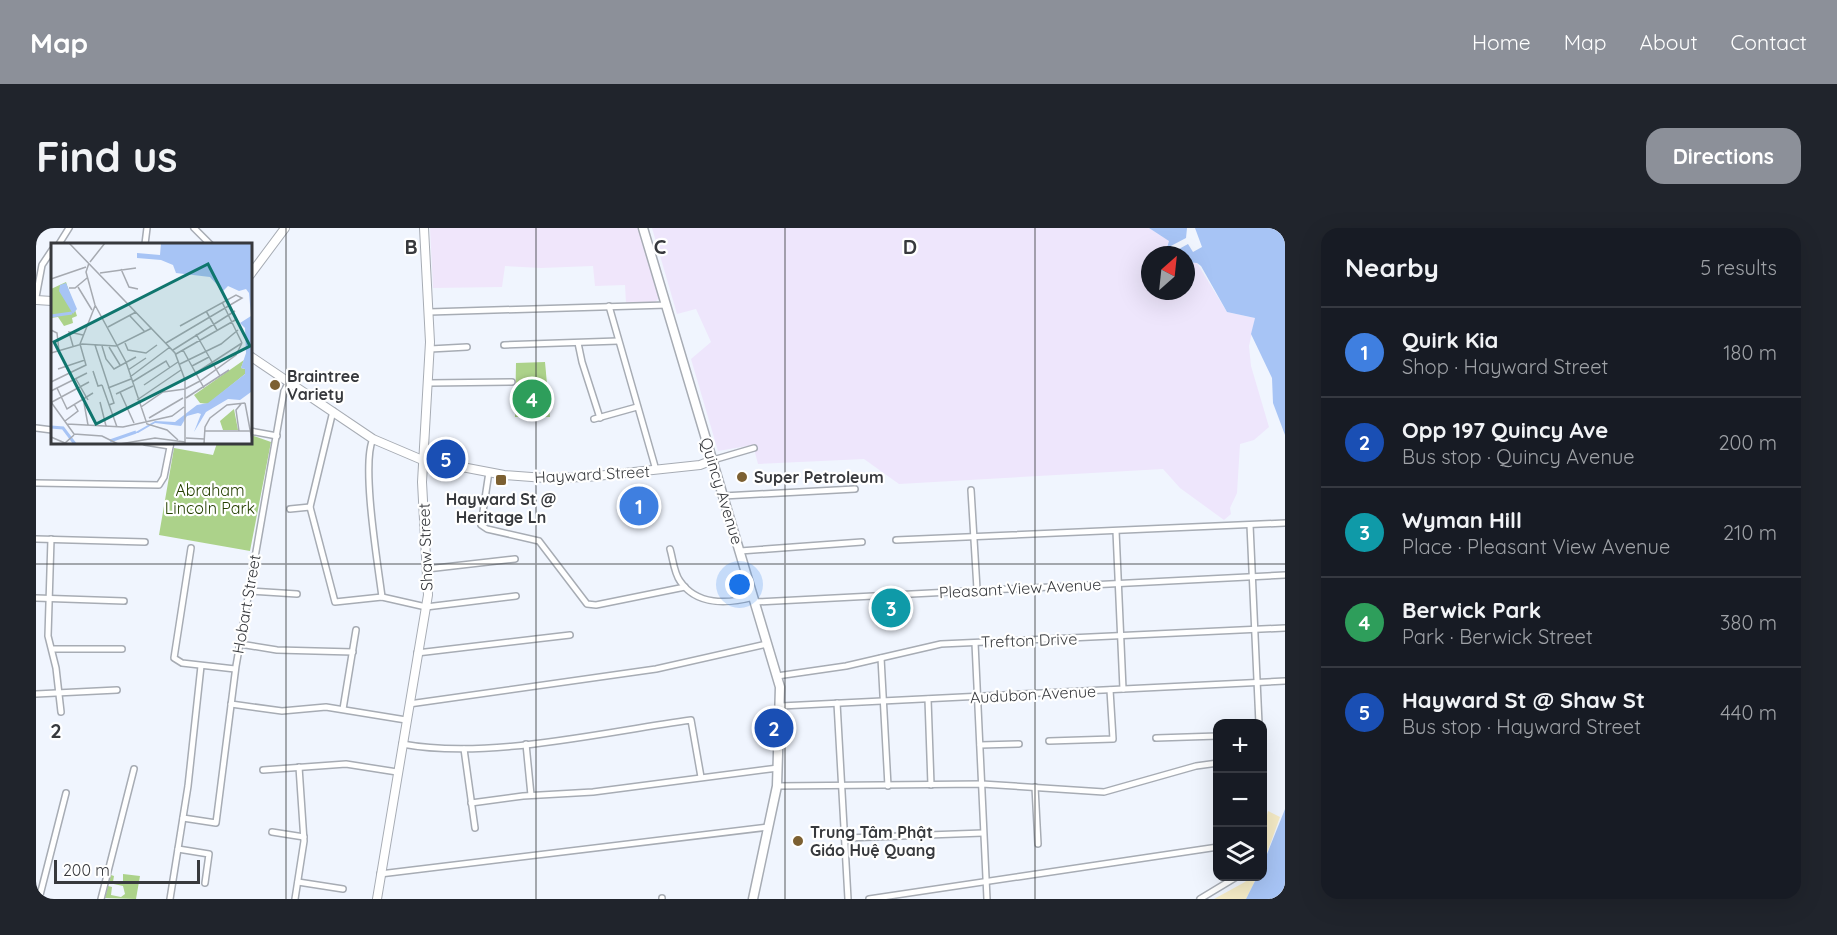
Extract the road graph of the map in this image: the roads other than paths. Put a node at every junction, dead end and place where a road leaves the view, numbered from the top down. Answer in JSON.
{"nodes":[{"id":1,"x":69,"y":228,"type":"edge"},
{"id":2,"x":147,"y":228,"type":"edge"},
{"id":3,"x":194,"y":228,"type":"edge"},
{"id":4,"x":285,"y":228,"type":"edge"},
{"id":5,"x":424,"y":228,"type":"edge"},
{"id":6,"x":643,"y":228,"type":"edge"},
{"id":7,"x":60,"y":243,"type":"edge"},
{"id":8,"x":145,"y":243,"type":"edge"},
{"id":9,"x":209,"y":243,"type":"edge"},
{"id":10,"x":51,"y":252,"type":"edge"},
{"id":11,"x":252,"y":272,"type":"edge"},
{"id":12,"x":36,"y":298,"type":"edge"},
{"id":13,"x":51,"y":301,"type":"edge"},
{"id":14,"x":667,"y":305,"type":"junction"},
{"id":15,"x":609,"y":306,"type":"junction"},
{"id":16,"x":429,"y":312,"type":"junction"},
{"id":17,"x":618,"y":341,"type":"junction"},
{"id":18,"x":578,"y":343,"type":"junction"},
{"id":19,"x":504,"y":345,"type":"dead end"},
{"id":20,"x":467,"y":347,"type":"dead end"},
{"id":21,"x":430,"y":349,"type":"junction"},
{"id":22,"x":252,"y":357,"type":"edge"},
{"id":23,"x":290,"y":380,"type":"junction"},
{"id":24,"x":512,"y":382,"type":"dead end"},
{"id":25,"x":429,"y":383,"type":"junction"},
{"id":26,"x":637,"y":407,"type":"junction"},
{"id":27,"x":333,"y":411,"type":"junction"},
{"id":28,"x":36,"y":428,"type":"edge"},
{"id":29,"x":51,"y":430,"type":"edge"},
{"id":30,"x":252,"y":431,"type":"edge"},
{"id":31,"x":277,"y":436,"type":"junction"},
{"id":32,"x":373,"y":439,"type":"junction"},
{"id":33,"x":171,"y":444,"type":"edge"},
{"id":34,"x":754,"y":448,"type":"dead end"},
{"id":35,"x":423,"y":460,"type":"junction"},
{"id":36,"x":713,"y":460,"type":"junction"},
{"id":37,"x":656,"y":470,"type":"junction"},
{"id":38,"x":489,"y":472,"type":"junction"},
{"id":39,"x":36,"y":483,"type":"edge"},
{"id":40,"x":855,"y":489,"type":"dead end"},
{"id":41,"x":971,"y":490,"type":"dead end"},
{"id":42,"x":723,"y":496,"type":"junction"},
{"id":43,"x":310,"y":507,"type":"junction"},
{"id":44,"x":290,"y":509,"type":"dead end"},
{"id":45,"x":1285,"y":523,"type":"edge"},
{"id":46,"x":1250,"y":525,"type":"junction"},
{"id":47,"x":1116,"y":531,"type":"junction"},
{"id":48,"x":974,"y":537,"type":"junction"},
{"id":49,"x":36,"y":539,"type":"edge"},
{"id":50,"x":51,"y":539,"type":"junction"},
{"id":51,"x":896,"y":540,"type":"dead end"},
{"id":52,"x":145,"y":542,"type":"dead end"},
{"id":53,"x":862,"y":542,"type":"dead end"},
{"id":54,"x":191,"y":548,"type":"dead end"},
{"id":55,"x":670,"y":549,"type":"dead end"},
{"id":56,"x":740,"y":550,"type":"junction"},
{"id":57,"x":515,"y":559,"type":"dead end"},
{"id":58,"x":427,"y":569,"type":"junction"},
{"id":59,"x":1285,"y":575,"type":"edge"},
{"id":60,"x":1252,"y":576,"type":"junction"},
{"id":61,"x":1119,"y":583,"type":"junction"},
{"id":62,"x":685,"y":587,"type":"junction"},
{"id":63,"x":977,"y":590,"type":"junction"},
{"id":64,"x":248,"y":591,"type":"junction"},
{"id":65,"x":297,"y":594,"type":"dead end"},
{"id":66,"x":516,"y":596,"type":"dead end"},
{"id":67,"x":382,"y":597,"type":"junction"},
{"id":68,"x":36,"y":598,"type":"edge"},
{"id":69,"x":49,"y":598,"type":"junction"},
{"id":70,"x":754,"y":599,"type":"junction"},
{"id":71,"x":124,"y":601,"type":"dead end"},
{"id":72,"x":426,"y":608,"type":"junction"},
{"id":73,"x":1285,"y":628,"type":"edge"},
{"id":74,"x":356,"y":630,"type":"dead end"},
{"id":75,"x":1255,"y":630,"type":"junction"},
{"id":76,"x":570,"y":635,"type":"dead end"},
{"id":77,"x":1121,"y":636,"type":"junction"},
{"id":78,"x":975,"y":643,"type":"junction"},
{"id":79,"x":240,"y":644,"type":"junction"},
{"id":80,"x":767,"y":644,"type":"junction"},
{"id":81,"x":52,"y":649,"type":"junction"},
{"id":82,"x":122,"y":649,"type":"dead end"},
{"id":83,"x":353,"y":652,"type":"junction"},
{"id":84,"x":417,"y":653,"type":"junction"},
{"id":85,"x":881,"y":658,"type":"junction"},
{"id":86,"x":201,"y":666,"type":"junction"},
{"id":87,"x":235,"y":669,"type":"junction"},
{"id":88,"x":777,"y":676,"type":"junction"},
{"id":89,"x":1285,"y":681,"type":"edge"},
{"id":90,"x":1257,"y":683,"type":"junction"},
{"id":91,"x":1123,"y":689,"type":"junction"},
{"id":92,"x":117,"y":690,"type":"dead end"},
{"id":93,"x":1110,"y":690,"type":"junction"},
{"id":94,"x":59,"y":693,"type":"junction"},
{"id":95,"x":36,"y":694,"type":"edge"},
{"id":96,"x":977,"y":697,"type":"junction"},
{"id":97,"x":928,"y":699,"type":"junction"},
{"id":98,"x":883,"y":701,"type":"junction"},
{"id":99,"x":837,"y":703,"type":"junction"},
{"id":100,"x":231,"y":704,"type":"junction"},
{"id":101,"x":409,"y":704,"type":"junction"},
{"id":102,"x":781,"y":706,"type":"junction"},
{"id":103,"x":343,"y":709,"type":"junction"},
{"id":104,"x":61,"y":712,"type":"dead end"},
{"id":105,"x":1259,"y":719,"type":"edge"},
{"id":106,"x":406,"y":720,"type":"junction"},
{"id":107,"x":1213,"y":736,"type":"edge"},
{"id":108,"x":1156,"y":738,"type":"dead end"},
{"id":109,"x":1049,"y":741,"type":"dead end"},
{"id":110,"x":402,"y":744,"type":"junction"},
{"id":111,"x":526,"y":744,"type":"junction"},
{"id":112,"x":1019,"y":744,"type":"dead end"},
{"id":113,"x":980,"y":745,"type":"junction"},
{"id":114,"x":464,"y":749,"type":"junction"},
{"id":115,"x":1213,"y":764,"type":"edge"},
{"id":116,"x":298,"y":767,"type":"junction"},
{"id":117,"x":778,"y":768,"type":"junction"},
{"id":118,"x":134,"y":769,"type":"dead end"},
{"id":119,"x":263,"y":770,"type":"dead end"},
{"id":120,"x":397,"y":772,"type":"junction"},
{"id":121,"x":701,"y":777,"type":"junction"},
{"id":122,"x":982,"y":784,"type":"junction"},
{"id":123,"x":931,"y":785,"type":"junction"},
{"id":124,"x":777,"y":786,"type":"junction"},
{"id":125,"x":843,"y":786,"type":"junction"},
{"id":126,"x":888,"y":786,"type":"junction"},
{"id":127,"x":1035,"y":787,"type":"junction"},
{"id":128,"x":66,"y":793,"type":"dead end"},
{"id":129,"x":531,"y":795,"type":"junction"},
{"id":130,"x":471,"y":803,"type":"junction"},
{"id":131,"x":183,"y":818,"type":"junction"},
{"id":132,"x":475,"y":828,"type":"dead end"},
{"id":133,"x":769,"y":828,"type":"junction"},
{"id":134,"x":272,"y":831,"type":"dead end"},
{"id":135,"x":984,"y":833,"type":"junction"},
{"id":136,"x":304,"y":837,"type":"junction"},
{"id":137,"x":846,"y":838,"type":"junction"},
{"id":138,"x":1038,"y":844,"type":"dead end"},
{"id":139,"x":178,"y":849,"type":"junction"},
{"id":140,"x":1213,"y":849,"type":"edge"},
{"id":141,"x":380,"y":874,"type":"junction"},
{"id":142,"x":1230,"y":881,"type":"edge"},
{"id":143,"x":298,"y":882,"type":"junction"},
{"id":144,"x":985,"y":882,"type":"junction"},
{"id":145,"x":205,"y":883,"type":"dead end"},
{"id":146,"x":343,"y":889,"type":"dead end"},
{"id":147,"x":39,"y":899,"type":"edge"},
{"id":148,"x":102,"y":899,"type":"edge"},
{"id":149,"x":170,"y":899,"type":"edge"},
{"id":150,"x":295,"y":899,"type":"edge"},
{"id":151,"x":377,"y":899,"type":"edge"},
{"id":152,"x":753,"y":899,"type":"edge"},
{"id":153,"x":848,"y":899,"type":"edge"},
{"id":154,"x":869,"y":899,"type":"edge"},
{"id":155,"x":987,"y":899,"type":"edge"},
{"id":156,"x":1200,"y":899,"type":"edge"}],
"edges":[{"from":1,"to":7,"type":"street"},
{"from":2,"to":8,"type":"street"},
{"from":3,"to":9,"type":"street"},
{"from":4,"to":11,"type":"street"},
{"from":5,"to":16,"type":"street","name":"Shaw Street"},
{"from":6,"to":14,"type":"main road","name":"Quincy Avenue"},
{"from":10,"to":12,"type":"street"},
{"from":12,"to":13,"type":"street"},
{"from":14,"to":15,"type":"street"},
{"from":14,"to":36,"type":"main road","name":"Quincy Avenue"},
{"from":15,"to":16,"type":"street"},
{"from":15,"to":17,"type":"street"},
{"from":16,"to":21,"type":"street","name":"Shaw Street"},
{"from":17,"to":18,"type":"street"},
{"from":17,"to":26,"type":"street"},
{"from":18,"to":19,"type":"street"},
{"from":18,"to":26,"type":"street"},
{"from":20,"to":21,"type":"street"},
{"from":21,"to":25,"type":"street","name":"Shaw Street"},
{"from":22,"to":23,"type":"street","name":"Hayward Street"},
{"from":23,"to":27,"type":"street","name":"Hayward Street"},
{"from":23,"to":31,"type":"street","name":"Hobart Street"},
{"from":24,"to":25,"type":"street"},
{"from":25,"to":35,"type":"street","name":"Shaw Street"},
{"from":26,"to":37,"type":"street"},
{"from":27,"to":32,"type":"street","name":"Hayward Street"},
{"from":27,"to":43,"type":"street"},
{"from":28,"to":29,"type":"street"},
{"from":30,"to":31,"type":"street"},
{"from":31,"to":64,"type":"street","name":"Hobart Street"},
{"from":32,"to":35,"type":"street","name":"Hayward Street"},
{"from":32,"to":67,"type":"street"},
{"from":33,"to":39,"type":"street"},
{"from":34,"to":36,"type":"street"},
{"from":35,"to":38,"type":"street","name":"Hayward Street"},
{"from":35,"to":58,"type":"street","name":"Shaw Street"},
{"from":36,"to":37,"type":"street","name":"Hayward Street"},
{"from":36,"to":42,"type":"main road","name":"Quincy Avenue"},
{"from":37,"to":38,"type":"street","name":"Hayward Street"},
{"from":38,"to":62,"type":"street"},
{"from":40,"to":42,"type":"street"},
{"from":41,"to":48,"type":"street"},
{"from":42,"to":56,"type":"main road","name":"Quincy Avenue"},
{"from":43,"to":44,"type":"street"},
{"from":43,"to":67,"type":"street"},
{"from":45,"to":46,"type":"street"},
{"from":46,"to":47,"type":"street"},
{"from":46,"to":60,"type":"street"},
{"from":47,"to":48,"type":"street"},
{"from":47,"to":61,"type":"street"},
{"from":48,"to":51,"type":"street"},
{"from":48,"to":63,"type":"street"},
{"from":49,"to":50,"type":"street"},
{"from":50,"to":52,"type":"street"},
{"from":50,"to":69,"type":"street"},
{"from":53,"to":56,"type":"street"},
{"from":54,"to":86,"type":"street","name":"Hobart Street"},
{"from":55,"to":62,"type":"street"},
{"from":56,"to":70,"type":"main road","name":"Quincy Avenue"},
{"from":57,"to":58,"type":"street"},
{"from":58,"to":72,"type":"street","name":"Shaw Street"},
{"from":59,"to":60,"type":"street","name":"Pleasant View Avenue"},
{"from":60,"to":61,"type":"street","name":"Pleasant View Avenue"},
{"from":60,"to":75,"type":"street"},
{"from":61,"to":63,"type":"street","name":"Pleasant View Avenue"},
{"from":61,"to":77,"type":"street"},
{"from":62,"to":70,"type":"street","name":"Pleasant View Avenue"},
{"from":63,"to":70,"type":"street","name":"Pleasant View Avenue"},
{"from":64,"to":65,"type":"street"},
{"from":64,"to":79,"type":"street","name":"Hobart Street"},
{"from":66,"to":72,"type":"street"},
{"from":67,"to":72,"type":"street"},
{"from":68,"to":69,"type":"street"},
{"from":69,"to":71,"type":"street"},
{"from":69,"to":81,"type":"street"},
{"from":70,"to":80,"type":"main road","name":"Quincy Avenue"},
{"from":72,"to":84,"type":"street","name":"Shaw Street"},
{"from":73,"to":75,"type":"street","name":"Trefton Drive"},
{"from":74,"to":83,"type":"street"},
{"from":75,"to":77,"type":"street","name":"Trefton Drive"},
{"from":75,"to":90,"type":"street"},
{"from":76,"to":84,"type":"street"},
{"from":77,"to":78,"type":"street","name":"Trefton Drive"},
{"from":77,"to":91,"type":"street"},
{"from":78,"to":85,"type":"street","name":"Trefton Drive"},
{"from":78,"to":96,"type":"street"},
{"from":79,"to":83,"type":"street"},
{"from":79,"to":87,"type":"street","name":"Hobart Street"},
{"from":80,"to":88,"type":"main road","name":"Quincy Avenue"},
{"from":80,"to":101,"type":"street"},
{"from":81,"to":82,"type":"street"},
{"from":81,"to":94,"type":"street"},
{"from":83,"to":103,"type":"street"},
{"from":84,"to":101,"type":"street","name":"Shaw Street"},
{"from":85,"to":88,"type":"street","name":"Trefton Drive"},
{"from":85,"to":98,"type":"street"},
{"from":86,"to":87,"type":"street","name":"Hobart Street"},
{"from":86,"to":131,"type":"street"},
{"from":87,"to":100,"type":"street"},
{"from":88,"to":102,"type":"main road","name":"Quincy Avenue"},
{"from":89,"to":90,"type":"street","name":"Audubon Avenue"},
{"from":90,"to":91,"type":"street","name":"Audubon Avenue"},
{"from":90,"to":105,"type":"street"},
{"from":91,"to":93,"type":"street","name":"Audubon Avenue"},
{"from":92,"to":94,"type":"street"},
{"from":93,"to":96,"type":"street","name":"Audubon Avenue"},
{"from":93,"to":109,"type":"street"},
{"from":94,"to":95,"type":"street"},
{"from":94,"to":104,"type":"street"},
{"from":96,"to":97,"type":"street","name":"Audubon Avenue"},
{"from":96,"to":113,"type":"street"},
{"from":97,"to":98,"type":"street","name":"Audubon Avenue"},
{"from":97,"to":123,"type":"street"},
{"from":98,"to":99,"type":"street","name":"Audubon Avenue"},
{"from":98,"to":126,"type":"street"},
{"from":99,"to":102,"type":"street","name":"Audubon Avenue"},
{"from":99,"to":125,"type":"street"},
{"from":100,"to":103,"type":"street"},
{"from":100,"to":131,"type":"street"},
{"from":101,"to":106,"type":"street","name":"Shaw Street"},
{"from":102,"to":117,"type":"main road","name":"Quincy Avenue"},
{"from":103,"to":106,"type":"street"},
{"from":106,"to":110,"type":"street","name":"Shaw Street"},
{"from":107,"to":108,"type":"street"},
{"from":110,"to":114,"type":"street"},
{"from":110,"to":120,"type":"street","name":"Shaw Street"},
{"from":111,"to":114,"type":"street"},
{"from":111,"to":121,"type":"street"},
{"from":111,"to":129,"type":"street"},
{"from":112,"to":113,"type":"street"},
{"from":113,"to":122,"type":"street"},
{"from":114,"to":130,"type":"street"},
{"from":115,"to":127,"type":"street"},
{"from":116,"to":119,"type":"street"},
{"from":116,"to":120,"type":"street"},
{"from":116,"to":136,"type":"street"},
{"from":117,"to":121,"type":"street"},
{"from":117,"to":124,"type":"main road","name":"Quincy Avenue"},
{"from":118,"to":148,"type":"street"},
{"from":120,"to":141,"type":"street","name":"Shaw Street"},
{"from":121,"to":129,"type":"street"},
{"from":122,"to":123,"type":"street"},
{"from":122,"to":127,"type":"street"},
{"from":122,"to":135,"type":"street"},
{"from":123,"to":126,"type":"street"},
{"from":124,"to":125,"type":"street"},
{"from":124,"to":133,"type":"main road","name":"Quincy Avenue"},
{"from":125,"to":126,"type":"street"},
{"from":125,"to":137,"type":"street"},
{"from":127,"to":138,"type":"street"},
{"from":128,"to":147,"type":"street"},
{"from":129,"to":130,"type":"street"},
{"from":130,"to":132,"type":"street"},
{"from":131,"to":139,"type":"street"},
{"from":133,"to":141,"type":"street"},
{"from":133,"to":152,"type":"main road","name":"Quincy Avenue"},
{"from":134,"to":136,"type":"street"},
{"from":135,"to":137,"type":"street"},
{"from":135,"to":144,"type":"street"},
{"from":136,"to":143,"type":"street"},
{"from":137,"to":153,"type":"street"},
{"from":139,"to":145,"type":"street"},
{"from":139,"to":149,"type":"street"},
{"from":140,"to":144,"type":"street"},
{"from":141,"to":151,"type":"street","name":"Shaw Street"},
{"from":142,"to":156,"type":"street"},
{"from":143,"to":146,"type":"street"},
{"from":143,"to":150,"type":"street"},
{"from":144,"to":154,"type":"street"},
{"from":144,"to":155,"type":"street"}]}
